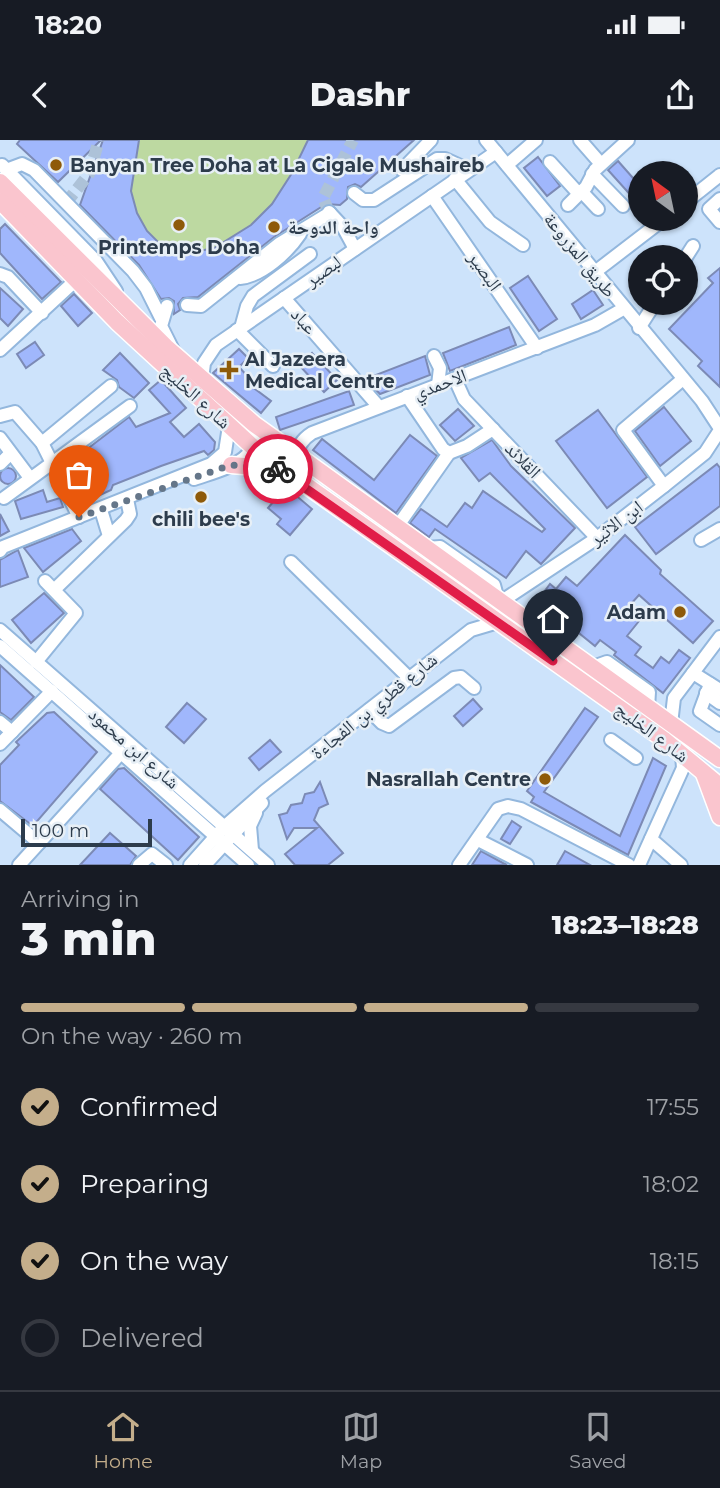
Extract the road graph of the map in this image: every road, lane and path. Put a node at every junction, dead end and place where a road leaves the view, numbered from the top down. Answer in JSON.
{"nodes":[{"id":1,"x":431,"y":140,"type":"edge"},
{"id":2,"x":486,"y":140,"type":"edge"},
{"id":3,"x":536,"y":140,"type":"edge"},
{"id":4,"x":580,"y":140,"type":"edge"},
{"id":5,"x":622,"y":142,"type":"edge"},
{"id":6,"x":496,"y":152,"type":"junction"},
{"id":7,"x":550,"y":162,"type":"dead end"},
{"id":8,"x":508,"y":165,"type":"junction"},
{"id":9,"x":597,"y":169,"type":"junction"},
{"id":10,"x":469,"y":170,"type":"junction"},
{"id":11,"x":2,"y":172,"type":"edge"},
{"id":12,"x":720,"y":175,"type":"edge"},
{"id":13,"x":401,"y":177,"type":"junction"},
{"id":14,"x":455,"y":179,"type":"junction"},
{"id":15,"x":580,"y":192,"type":"junction"},
{"id":16,"x":698,"y":192,"type":"edge"},
{"id":17,"x":354,"y":193,"type":"dead end"},
{"id":18,"x":432,"y":196,"type":"junction"},
{"id":19,"x":720,"y":199,"type":"edge"},
{"id":20,"x":0,"y":201,"type":"edge"},
{"id":21,"x":568,"y":205,"type":"dead end"},
{"id":22,"x":623,"y":206,"type":"dead end"},
{"id":23,"x":598,"y":209,"type":"dead end"},
{"id":24,"x":720,"y":222,"type":"edge"},
{"id":25,"x":648,"y":231,"type":"edge"},
{"id":26,"x":87,"y":239,"type":"junction"},
{"id":27,"x":523,"y":245,"type":"dead end"},
{"id":28,"x":355,"y":249,"type":"junction"},
{"id":29,"x":310,"y":254,"type":"dead end"},
{"id":30,"x":594,"y":272,"type":"junction"},
{"id":31,"x":0,"y":274,"type":"edge"},
{"id":32,"x":76,"y":280,"type":"junction"},
{"id":33,"x":284,"y":298,"type":"junction"},
{"id":34,"x":123,"y":304,"type":"junction"},
{"id":35,"x":187,"y":305,"type":"dead end"},
{"id":36,"x":167,"y":306,"type":"dead end"},
{"id":37,"x":623,"y":309,"type":"junction"},
{"id":38,"x":42,"y":313,"type":"junction"},
{"id":39,"x":647,"y":315,"type":"edge"},
{"id":40,"x":161,"y":318,"type":"junction"},
{"id":41,"x":639,"y":328,"type":"junction"},
{"id":42,"x":239,"y":329,"type":"junction"},
{"id":43,"x":537,"y":348,"type":"junction"},
{"id":44,"x":0,"y":350,"type":"edge"},
{"id":45,"x":174,"y":354,"type":"junction"},
{"id":46,"x":434,"y":356,"type":"dead end"},
{"id":47,"x":273,"y":366,"type":"dead end"},
{"id":48,"x":440,"y":368,"type":"junction"},
{"id":49,"x":202,"y":379,"type":"junction"},
{"id":50,"x":455,"y":379,"type":"junction"},
{"id":51,"x":683,"y":379,"type":"junction"},
{"id":52,"x":438,"y":385,"type":"junction"},
{"id":53,"x":111,"y":386,"type":"dead end"},
{"id":54,"x":407,"y":396,"type":"junction"},
{"id":55,"x":702,"y":401,"type":"junction"},
{"id":56,"x":130,"y":406,"type":"dead end"},
{"id":57,"x":379,"y":407,"type":"junction"},
{"id":58,"x":720,"y":410,"type":"edge"},
{"id":59,"x":0,"y":416,"type":"edge"},
{"id":60,"x":254,"y":424,"type":"junction"},
{"id":61,"x":229,"y":426,"type":"junction"},
{"id":62,"x":493,"y":429,"type":"junction"},
{"id":63,"x":719,"y":432,"type":"edge"},
{"id":64,"x":0,"y":438,"type":"edge"},
{"id":65,"x":42,"y":443,"type":"junction"},
{"id":66,"x":720,"y":448,"type":"edge"},
{"id":67,"x":255,"y":449,"type":"junction"},
{"id":68,"x":449,"y":453,"type":"junction"},
{"id":69,"x":705,"y":453,"type":"junction"},
{"id":70,"x":10,"y":454,"type":"junction"},
{"id":71,"x":296,"y":455,"type":"junction"},
{"id":72,"x":52,"y":463,"type":"junction"},
{"id":73,"x":0,"y":464,"type":"edge"},
{"id":74,"x":231,"y":465,"type":"junction"},
{"id":75,"x":282,"y":470,"type":"junction"},
{"id":76,"x":30,"y":478,"type":"junction"},
{"id":77,"x":305,"y":486,"type":"junction"},
{"id":78,"x":664,"y":486,"type":"junction"},
{"id":79,"x":132,"y":497,"type":"junction"},
{"id":80,"x":4,"y":498,"type":"dead end"},
{"id":81,"x":101,"y":510,"type":"junction"},
{"id":82,"x":79,"y":517,"type":"junction"},
{"id":83,"x":397,"y":527,"type":"junction"},
{"id":84,"x":720,"y":529,"type":"edge"},
{"id":85,"x":110,"y":536,"type":"junction"},
{"id":86,"x":597,"y":538,"type":"junction"},
{"id":87,"x":701,"y":540,"type":"dead end"},
{"id":88,"x":1,"y":548,"type":"edge"},
{"id":89,"x":291,"y":562,"type":"dead end"},
{"id":90,"x":524,"y":589,"type":"junction"},
{"id":91,"x":498,"y":600,"type":"junction"},
{"id":92,"x":474,"y":606,"type":"junction"},
{"id":93,"x":526,"y":620,"type":"junction"},
{"id":94,"x":498,"y":622,"type":"junction"},
{"id":95,"x":0,"y":630,"type":"edge"},
{"id":96,"x":471,"y":630,"type":"junction"},
{"id":97,"x":720,"y":637,"type":"edge"},
{"id":98,"x":0,"y":646,"type":"edge"},
{"id":99,"x":715,"y":652,"type":"edge"},
{"id":100,"x":36,"y":662,"type":"junction"},
{"id":101,"x":693,"y":673,"type":"junction"},
{"id":102,"x":409,"y":678,"type":"junction"},
{"id":103,"x":474,"y":688,"type":"dead end"},
{"id":104,"x":712,"y":689,"type":"edge"},
{"id":105,"x":52,"y":691,"type":"junction"},
{"id":106,"x":674,"y":698,"type":"junction"},
{"id":107,"x":720,"y":703,"type":"edge"},
{"id":108,"x":650,"y":709,"type":"junction"},
{"id":109,"x":369,"y":710,"type":"junction"},
{"id":110,"x":0,"y":722,"type":"edge"},
{"id":111,"x":671,"y":724,"type":"junction"},
{"id":112,"x":720,"y":725,"type":"edge"},
{"id":113,"x":12,"y":732,"type":"junction"},
{"id":114,"x":611,"y":740,"type":"dead end"},
{"id":115,"x":0,"y":744,"type":"edge"},
{"id":116,"x":120,"y":754,"type":"junction"},
{"id":117,"x":682,"y":755,"type":"junction"},
{"id":118,"x":636,"y":758,"type":"dead end"},
{"id":119,"x":720,"y":760,"type":"edge"},
{"id":120,"x":703,"y":771,"type":"junction"},
{"id":121,"x":277,"y":784,"type":"junction"},
{"id":122,"x":720,"y":786,"type":"edge"},
{"id":123,"x":266,"y":798,"type":"junction"},
{"id":124,"x":0,"y":810,"type":"edge"},
{"id":125,"x":720,"y":817,"type":"edge"},
{"id":126,"x":229,"y":831,"type":"junction"},
{"id":127,"x":651,"y":839,"type":"junction"},
{"id":128,"x":478,"y":840,"type":"junction"},
{"id":129,"x":219,"y":841,"type":"junction"},
{"id":130,"x":39,"y":843,"type":"junction"},
{"id":131,"x":252,"y":850,"type":"junction"},
{"id":132,"x":645,"y":863,"type":"edge"},
{"id":133,"x":164,"y":864,"type":"edge"},
{"id":134,"x":19,"y":865,"type":"edge"},
{"id":135,"x":139,"y":865,"type":"edge"},
{"id":136,"x":190,"y":865,"type":"edge"},
{"id":137,"x":205,"y":865,"type":"edge"},
{"id":138,"x":248,"y":865,"type":"edge"},
{"id":139,"x":268,"y":865,"type":"edge"},
{"id":140,"x":459,"y":865,"type":"edge"},
{"id":141,"x":527,"y":865,"type":"edge"},
{"id":142,"x":629,"y":865,"type":"edge"},
{"id":143,"x":681,"y":865,"type":"edge"}],
"edges":[{"from":1,"to":13,"type":"street"},
{"from":2,"to":6,"type":"street","name":"طريق المزروعة"},
{"from":3,"to":8,"type":"street"},
{"from":4,"to":9,"type":"street"},
{"from":5,"to":9,"type":"street"},
{"from":6,"to":8,"type":"street","name":"طريق المزروعة"},
{"from":6,"to":10,"type":"street","name":"لبصير"},
{"from":7,"to":15,"type":"street"},
{"from":8,"to":30,"type":"street","name":"طريق المزروعة"},
{"from":9,"to":15,"type":"street"},
{"from":9,"to":22,"type":"street"},
{"from":10,"to":13,"type":"street"},
{"from":10,"to":14,"type":"street","name":"لبصير"},
{"from":11,"to":26,"type":"street","name":"شارع الخليج"},
{"from":11,"to":26,"type":"street"},
{"from":11,"to":34,"type":"main road","name":"شارع الخليج"},
{"from":12,"to":16,"type":"street"},
{"from":13,"to":17,"type":"street"},
{"from":14,"to":18,"type":"street","name":"لبصير"},
{"from":14,"to":27,"type":"street"},
{"from":15,"to":21,"type":"street"},
{"from":15,"to":23,"type":"street"},
{"from":18,"to":28,"type":"street","name":"لبصير"},
{"from":18,"to":43,"type":"street","name":"البصير"},
{"from":19,"to":24,"type":"street"},
{"from":20,"to":32,"type":"main road","name":"شارع الخليج"},
{"from":25,"to":30,"type":"street"},
{"from":26,"to":34,"type":"street","name":"شارع الخليج"},
{"from":26,"to":40,"type":"street"},
{"from":28,"to":33,"type":"street","name":"لبصير"},
{"from":28,"to":35,"type":"street"},
{"from":29,"to":42,"type":"street"},
{"from":30,"to":37,"type":"street","name":"طريق المزروعة"},
{"from":31,"to":38,"type":"street"},
{"from":32,"to":38,"type":"street"},
{"from":32,"to":61,"type":"main road","name":"شارع الخليج"},
{"from":33,"to":42,"type":"street","name":"لبصير"},
{"from":33,"to":57,"type":"street","name":"عباد"},
{"from":34,"to":45,"type":"main road","name":"شارع الخليج"},
{"from":36,"to":40,"type":"street"},
{"from":37,"to":41,"type":"street","name":"طريق المزروعة"},
{"from":37,"to":43,"type":"street","name":"الاحمدي"},
{"from":38,"to":44,"type":"street"},
{"from":39,"to":41,"type":"street"},
{"from":40,"to":45,"type":"street"},
{"from":41,"to":51,"type":"street","name":"طريق المزروعة"},
{"from":42,"to":47,"type":"street"},
{"from":42,"to":49,"type":"street","name":"لبصير"},
{"from":43,"to":50,"type":"street","name":"الاحمدي"},
{"from":45,"to":49,"type":"main road","name":"شارع الخليج"},
{"from":46,"to":48,"type":"street"},
{"from":48,"to":50,"type":"street"},
{"from":48,"to":52,"type":"street"},
{"from":49,"to":60,"type":"main road","name":"شارع الخليج"},
{"from":50,"to":52,"type":"street","name":"الاحمدي"},
{"from":50,"to":62,"type":"street","name":"القلائد"},
{"from":51,"to":55,"type":"street","name":"طريق المزروعة"},
{"from":51,"to":78,"type":"street"},
{"from":52,"to":54,"type":"street","name":"الاحمدي"},
{"from":53,"to":65,"type":"street"},
{"from":54,"to":57,"type":"street","name":"الاحمدي"},
{"from":54,"to":68,"type":"street"},
{"from":55,"to":58,"type":"street","name":"طريق المزروعة"},
{"from":55,"to":63,"type":"street","name":"طريق المزروعة"},
{"from":56,"to":72,"type":"street"},
{"from":57,"to":71,"type":"street","name":"الاحمدي"},
{"from":59,"to":65,"type":"street"},
{"from":60,"to":67,"type":"street"},
{"from":60,"to":71,"type":"main road","name":"شارع الخليج"},
{"from":61,"to":67,"type":"main road","name":"شارع الخليج"},
{"from":61,"to":79,"type":"street"},
{"from":62,"to":68,"type":"street"},
{"from":62,"to":86,"type":"street","name":"القلائد"},
{"from":63,"to":69,"type":"street","name":"ابن الاثير"},
{"from":64,"to":70,"type":"street"},
{"from":65,"to":72,"type":"street"},
{"from":66,"to":69,"type":"street","name":"ابن الاثير"},
{"from":67,"to":74,"type":"street"},
{"from":67,"to":75,"type":"main road","name":"شارع الخليج"},
{"from":68,"to":83,"type":"street"},
{"from":69,"to":78,"type":"street","name":"ابن الاثير"},
{"from":70,"to":73,"type":"street"},
{"from":70,"to":76,"type":"street"},
{"from":71,"to":77,"type":"street"},
{"from":71,"to":83,"type":"main road","name":"شارع الخليج"},
{"from":72,"to":76,"type":"street"},
{"from":72,"to":82,"type":"street"},
{"from":74,"to":75,"type":"main road"},
{"from":74,"to":79,"type":"street"},
{"from":75,"to":77,"type":"main road","name":"شارع الخليج"},
{"from":76,"to":80,"type":"street"},
{"from":77,"to":92,"type":"main road","name":"شارع الخليج"},
{"from":78,"to":86,"type":"street","name":"ابن الاثير"},
{"from":79,"to":81,"type":"street"},
{"from":79,"to":85,"type":"street"},
{"from":81,"to":82,"type":"street"},
{"from":81,"to":85,"type":"street"},
{"from":82,"to":88,"type":"street"},
{"from":83,"to":91,"type":"main road","name":"شارع الخليج"},
{"from":84,"to":87,"type":"street"},
{"from":85,"to":100,"type":"street"},
{"from":86,"to":90,"type":"street","name":"ابن الاثير"},
{"from":89,"to":102,"type":"street"},
{"from":90,"to":91,"type":"street","name":"ابن الاثير"},
{"from":90,"to":93,"type":"street"},
{"from":91,"to":93,"type":"main road","name":"شارع الخليج"},
{"from":92,"to":94,"type":"main road","name":"شارع الخليج"},
{"from":92,"to":96,"type":"street"},
{"from":93,"to":108,"type":"main road","name":"شارع الخليج"},
{"from":94,"to":96,"type":"street","name":"شارع قطري بن الفجاءة"},
{"from":94,"to":117,"type":"main road","name":"شارع الخليج"},
{"from":95,"to":100,"type":"street","name":"شارع ابن محمود"},
{"from":96,"to":102,"type":"street","name":"شارع قطري بن الفجاءة"},
{"from":97,"to":99,"type":"street"},
{"from":98,"to":105,"type":"street","name":"شارع ابن محمود"},
{"from":99,"to":101,"type":"street"},
{"from":100,"to":126,"type":"street","name":"شارع ابن محمود"},
{"from":101,"to":104,"type":"street"},
{"from":101,"to":106,"type":"street"},
{"from":102,"to":109,"type":"street","name":"شارع قطري بن الفجاءة"},
{"from":103,"to":109,"type":"street"},
{"from":104,"to":107,"type":"street"},
{"from":104,"to":112,"type":"street"},
{"from":105,"to":113,"type":"street"},
{"from":105,"to":116,"type":"street","name":"شارع ابن محمود"},
{"from":106,"to":108,"type":"street"},
{"from":106,"to":111,"type":"street"},
{"from":108,"to":111,"type":"main road","name":"شارع الخليج"},
{"from":109,"to":121,"type":"street","name":"شارع قطري بن الفجاءة"},
{"from":110,"to":113,"type":"street"},
{"from":111,"to":119,"type":"main road","name":"شارع الخليج"},
{"from":113,"to":115,"type":"street"},
{"from":114,"to":118,"type":"street"},
{"from":116,"to":129,"type":"street","name":"شارع ابن محمود"},
{"from":116,"to":130,"type":"street"},
{"from":117,"to":120,"type":"main road","name":"شارع الخليج"},
{"from":117,"to":127,"type":"street"},
{"from":120,"to":122,"type":"main road","name":"شارع الخليج"},
{"from":120,"to":125,"type":"main road"},
{"from":121,"to":123,"type":"street","name":"شارع قطري بن الفجاءة"},
{"from":121,"to":126,"type":"street","name":"شارع قطري بن الفجاءة"},
{"from":123,"to":126,"type":"street","name":"شارع قطري بن الفجاءة"},
{"from":123,"to":131,"type":"street"},
{"from":124,"to":130,"type":"street"},
{"from":126,"to":129,"type":"street","name":"شارع قطري بن الفجاءة"},
{"from":126,"to":131,"type":"street","name":"شارع ابن محمود"},
{"from":127,"to":132,"type":"street"},
{"from":127,"to":143,"type":"street"},
{"from":128,"to":140,"type":"street"},
{"from":128,"to":141,"type":"street"},
{"from":128,"to":142,"type":"street"},
{"from":129,"to":136,"type":"street","name":"شارع قطري بن الفجاءة"},
{"from":129,"to":137,"type":"street","name":"شارع قطري بن الفجاءة"},
{"from":129,"to":138,"type":"street","name":"شارع ابن محمود"},
{"from":130,"to":134,"type":"street"},
{"from":131,"to":139,"type":"street","name":"شارع ابن محمود"},
{"from":133,"to":135,"type":"street"}]}
